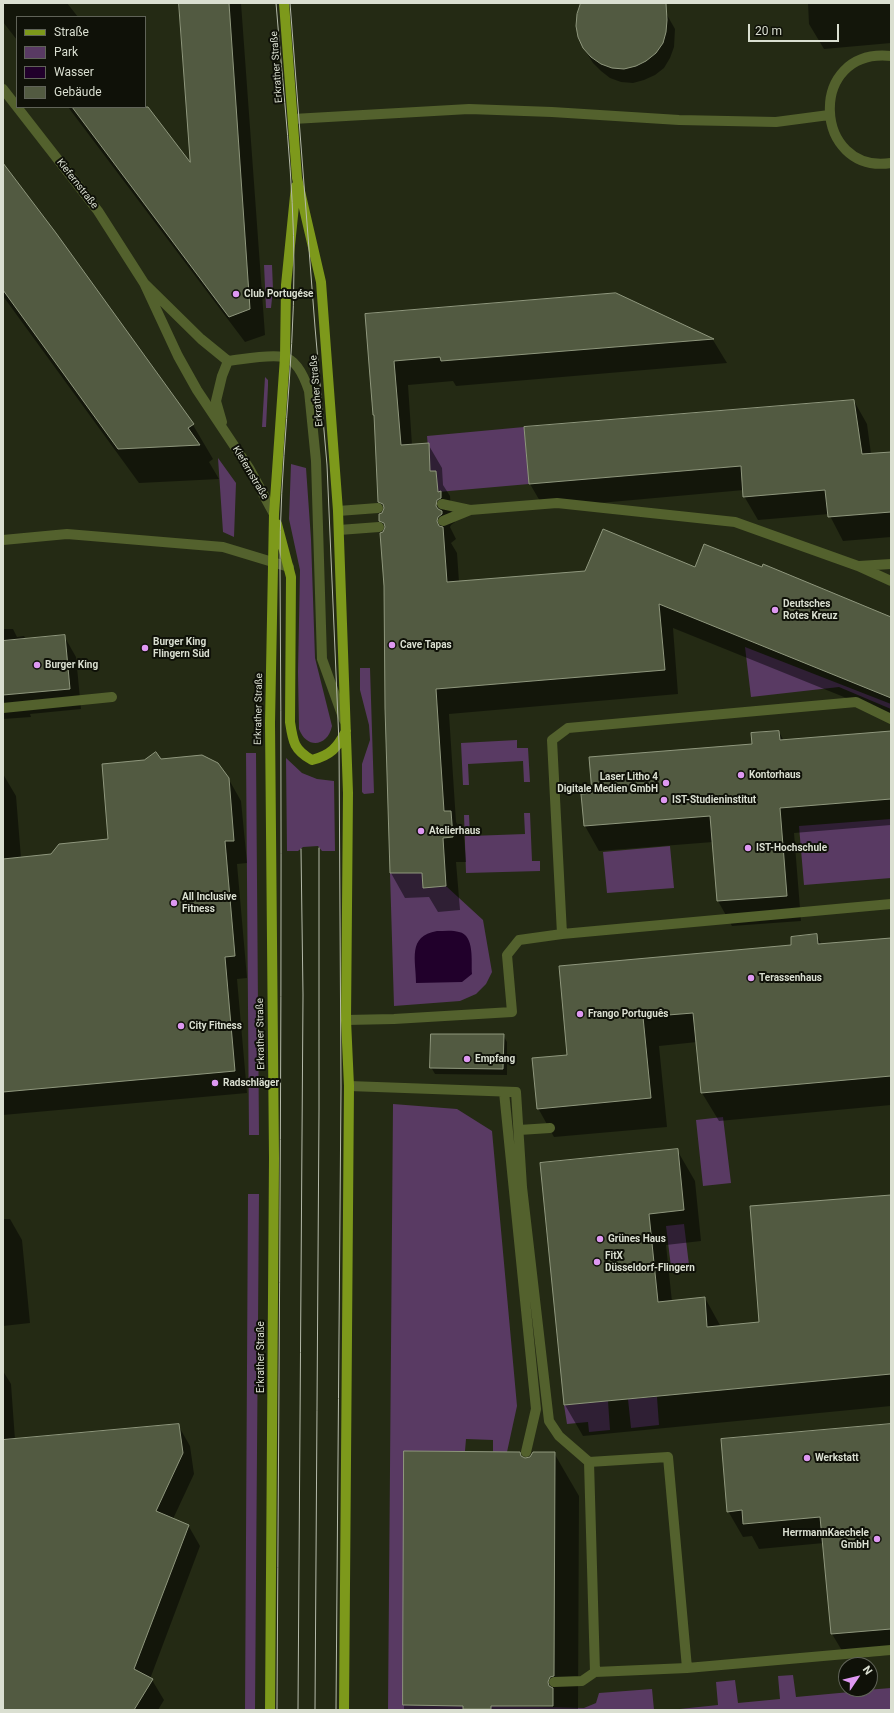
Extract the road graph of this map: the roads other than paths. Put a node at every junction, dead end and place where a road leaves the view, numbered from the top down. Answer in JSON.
{"nodes":[{"id":1,"x":284,"y":3,"type":"edge"},
{"id":2,"x":891,"y":56,"type":"edge"},
{"id":3,"x":3,"y":89,"type":"edge"},
{"id":4,"x":16,"y":106,"type":"edge"},
{"id":5,"x":18,"y":108,"type":"edge"},
{"id":6,"x":829,"y":115,"type":"junction"},
{"id":7,"x":293,"y":119,"type":"junction"},
{"id":8,"x":891,"y":163,"type":"edge"},
{"id":9,"x":297,"y":178,"type":"junction"},
{"id":10,"x":144,"y":283,"type":"junction"},
{"id":11,"x":285,"y":357,"type":"junction"},
{"id":12,"x":228,"y":361,"type":"junction"},
{"id":13,"x":226,"y":432,"type":"junction"},
{"id":14,"x":442,"y":504,"type":"dead end"},
{"id":15,"x":378,"y":508,"type":"dead end"},
{"id":16,"x":470,"y":510,"type":"junction"},
{"id":17,"x":338,"y":511,"type":"junction"},
{"id":18,"x":274,"y":514,"type":"junction"},
{"id":19,"x":443,"y":522,"type":"dead end"},
{"id":20,"x":379,"y":527,"type":"dead end"},
{"id":21,"x":339,"y":530,"type":"junction"},
{"id":22,"x":3,"y":540,"type":"edge"},
{"id":23,"x":273,"y":562,"type":"junction"},
{"id":24,"x":891,"y":564,"type":"edge"},
{"id":25,"x":858,"y":566,"type":"junction"},
{"id":26,"x":289,"y":567,"type":"junction"},
{"id":27,"x":891,"y":581,"type":"edge"},
{"id":28,"x":112,"y":697,"type":"dead end"},
{"id":29,"x":3,"y":708,"type":"edge"},
{"id":30,"x":891,"y":719,"type":"edge"},
{"id":31,"x":346,"y":728,"type":"junction"},
{"id":32,"x":891,"y":904,"type":"edge"},
{"id":33,"x":562,"y":934,"type":"junction"},
{"id":34,"x":346,"y":1020,"type":"junction"},
{"id":35,"x":349,"y":1086,"type":"junction"},
{"id":36,"x":504,"y":1092,"type":"junction"},
{"id":37,"x":550,"y":1128,"type":"dead end"},
{"id":38,"x":519,"y":1130,"type":"junction"},
{"id":39,"x":542,"y":1409,"type":"junction"},
{"id":40,"x":526,"y":1452,"type":"dead end"},
{"id":41,"x":589,"y":1462,"type":"junction"},
{"id":42,"x":891,"y":1650,"type":"edge"},
{"id":43,"x":687,"y":1668,"type":"junction"},
{"id":44,"x":595,"y":1672,"type":"junction"},
{"id":45,"x":554,"y":1682,"type":"dead end"},
{"id":46,"x":270,"y":1710,"type":"edge"},
{"id":47,"x":344,"y":1710,"type":"edge"}],
"edges":[{"from":1,"to":7,"type":"main road","name":"Erkrather Straße"},
{"from":2,"to":6,"type":"street"},
{"from":3,"to":4,"type":"street","name":"Kiefernstraße"},
{"from":5,"to":10,"type":"street","name":"Kiefernstraße"},
{"from":6,"to":7,"type":"street"},
{"from":6,"to":8,"type":"street"},
{"from":7,"to":9,"type":"main road","name":"Erkrather Straße"},
{"from":9,"to":11,"type":"main road","name":"Erkrather Straße"},
{"from":9,"to":17,"type":"main road","name":"Erkrather Straße"},
{"from":10,"to":12,"type":"street","name":"Kiefernstraße"},
{"from":10,"to":13,"type":"street","name":"Kiefernstraße"},
{"from":11,"to":12,"type":"street"},
{"from":11,"to":18,"type":"main road","name":"Erkrather Straße"},
{"from":11,"to":31,"type":"street","name":"Erkrather Straße"},
{"from":12,"to":13,"type":"street","name":"Kiefernstraße"},
{"from":13,"to":18,"type":"street","name":"Kiefernstraße"},
{"from":14,"to":16,"type":"street"},
{"from":15,"to":17,"type":"street"},
{"from":16,"to":19,"type":"street"},
{"from":16,"to":25,"type":"street"},
{"from":17,"to":21,"type":"main road","name":"Erkrather Straße"},
{"from":18,"to":23,"type":"main road","name":"Erkrather Straße"},
{"from":18,"to":26,"type":"main road"},
{"from":20,"to":21,"type":"street"},
{"from":21,"to":31,"type":"main road","name":"Erkrather Straße"},
{"from":22,"to":23,"type":"street"},
{"from":23,"to":26,"type":"street"},
{"from":23,"to":46,"type":"main road","name":"Erkrather Straße"},
{"from":24,"to":25,"type":"street"},
{"from":25,"to":27,"type":"street"},
{"from":26,"to":31,"type":"main road"},
{"from":28,"to":29,"type":"street"},
{"from":30,"to":33,"type":"street"},
{"from":31,"to":34,"type":"main road","name":"Erkrather Straße"},
{"from":32,"to":33,"type":"street"},
{"from":33,"to":34,"type":"street"},
{"from":34,"to":35,"type":"main road","name":"Erkrather Straße"},
{"from":35,"to":36,"type":"street"},
{"from":35,"to":47,"type":"main road","name":"Erkrather Straße"},
{"from":36,"to":38,"type":"street"},
{"from":36,"to":39,"type":"street"},
{"from":37,"to":38,"type":"street"},
{"from":38,"to":39,"type":"street"},
{"from":39,"to":40,"type":"street"},
{"from":39,"to":41,"type":"street"},
{"from":41,"to":43,"type":"street"},
{"from":41,"to":44,"type":"street"},
{"from":42,"to":43,"type":"street"},
{"from":43,"to":44,"type":"street"},
{"from":44,"to":45,"type":"street"}]}
